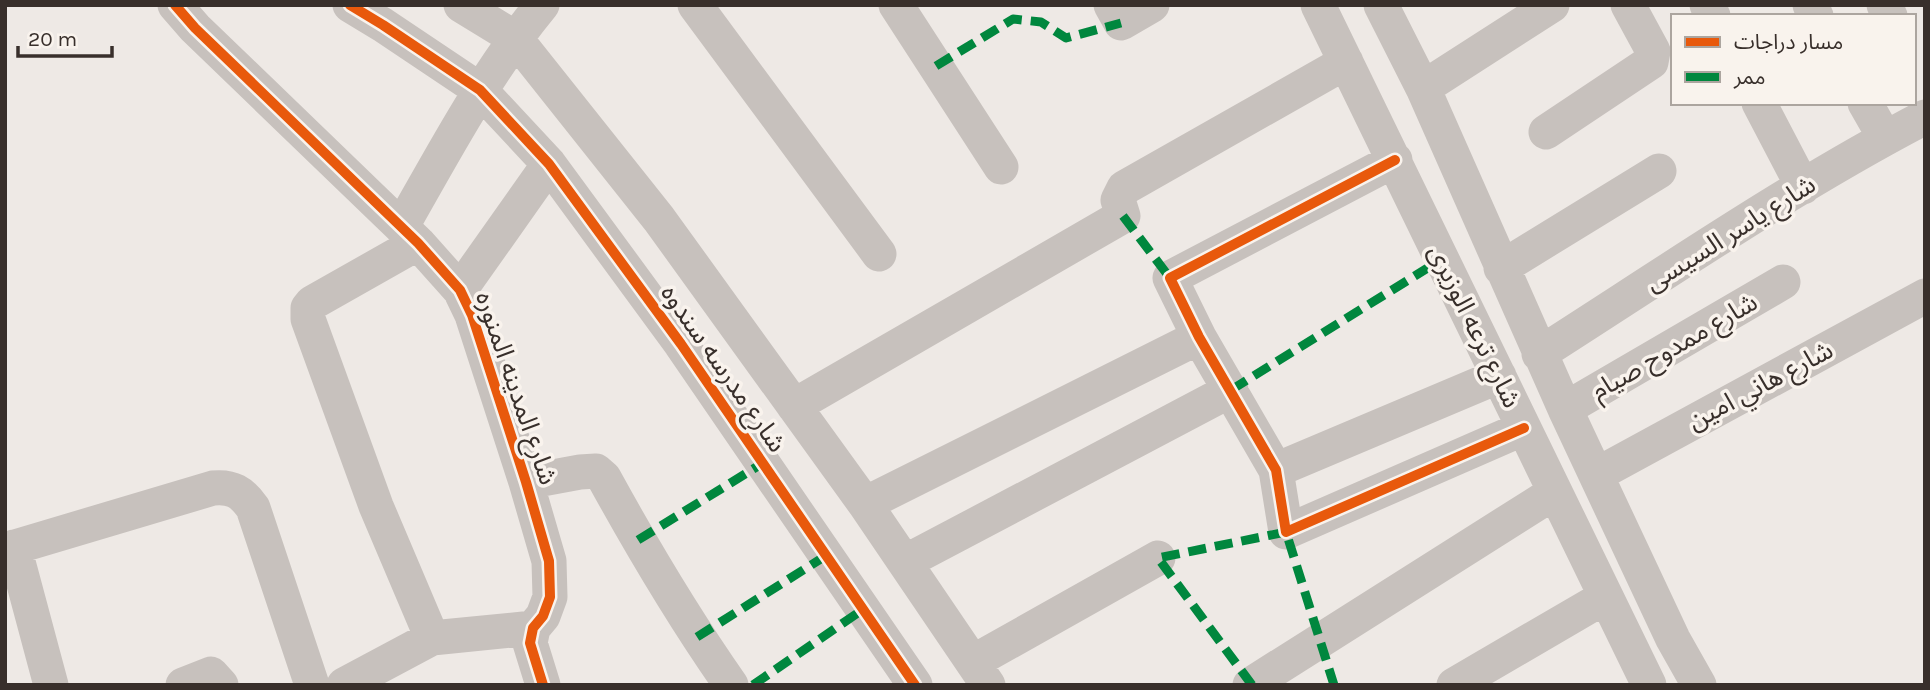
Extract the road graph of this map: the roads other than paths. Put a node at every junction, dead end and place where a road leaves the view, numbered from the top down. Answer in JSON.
{"nodes":[{"id":1,"x":175,"y":5,"type":"edge"},
{"id":2,"x":350,"y":5,"type":"edge"},
{"id":3,"x":461,"y":5,"type":"edge"},
{"id":4,"x":542,"y":5,"type":"edge"},
{"id":5,"x":695,"y":5,"type":"edge"},
{"id":6,"x":896,"y":5,"type":"edge"},
{"id":7,"x":1111,"y":5,"type":"edge"},
{"id":8,"x":1152,"y":5,"type":"edge"},
{"id":9,"x":1318,"y":5,"type":"edge"},
{"id":10,"x":1381,"y":5,"type":"edge"},
{"id":11,"x":1552,"y":5,"type":"edge"},
{"id":12,"x":1629,"y":5,"type":"edge"},
{"id":13,"x":515,"y":38,"type":"junction"},
{"id":14,"x":1346,"y":62,"type":"junction"},
{"id":15,"x":1423,"y":88,"type":"junction"},
{"id":16,"x":480,"y":90,"type":"junction"},
{"id":17,"x":1760,"y":105,"type":"edge"},
{"id":18,"x":1867,"y":105,"type":"edge"},
{"id":19,"x":1925,"y":117,"type":"edge"},
{"id":20,"x":1546,"y":132,"type":"dead end"},
{"id":21,"x":1885,"y":138,"type":"junction"},
{"id":22,"x":1395,"y":160,"type":"junction"},
{"id":23,"x":549,"y":164,"type":"junction"},
{"id":24,"x":1001,"y":167,"type":"dead end"},
{"id":25,"x":1660,"y":172,"type":"dead end"},
{"id":26,"x":1803,"y":187,"type":"junction"},
{"id":27,"x":410,"y":235,"type":"junction"},
{"id":28,"x":879,"y":254,"type":"dead end"},
{"id":29,"x":1501,"y":268,"type":"junction"},
{"id":30,"x":1783,"y":282,"type":"dead end"},
{"id":31,"x":460,"y":290,"type":"junction"},
{"id":32,"x":1925,"y":296,"type":"edge"},
{"id":33,"x":1199,"y":337,"type":"junction"},
{"id":34,"x":1539,"y":354,"type":"junction"},
{"id":35,"x":1499,"y":376,"type":"junction"},
{"id":36,"x":1231,"y":390,"type":"junction"},
{"id":37,"x":794,"y":406,"type":"junction"},
{"id":38,"x":1565,"y":409,"type":"junction"},
{"id":39,"x":1524,"y":428,"type":"junction"},
{"id":40,"x":1276,"y":470,"type":"junction"},
{"id":41,"x":1596,"y":475,"type":"junction"},
{"id":42,"x":526,"y":482,"type":"junction"},
{"id":43,"x":1555,"y":492,"type":"junction"},
{"id":44,"x":865,"y":504,"type":"junction"},
{"id":45,"x":10,"y":548,"type":"edge"},
{"id":46,"x":1158,"y":558,"type":"dead end"},
{"id":47,"x":905,"y":562,"type":"junction"},
{"id":48,"x":1605,"y":597,"type":"junction"},
{"id":49,"x":533,"y":628,"type":"junction"},
{"id":50,"x":432,"y":638,"type":"junction"},
{"id":51,"x":981,"y":673,"type":"edge"},
{"id":52,"x":41,"y":681,"type":"edge"},
{"id":53,"x":183,"y":685,"type":"edge"},
{"id":54,"x":221,"y":685,"type":"edge"},
{"id":55,"x":312,"y":685,"type":"edge"},
{"id":56,"x":344,"y":685,"type":"edge"},
{"id":57,"x":542,"y":685,"type":"edge"},
{"id":58,"x":730,"y":685,"type":"edge"},
{"id":59,"x":915,"y":685,"type":"edge"},
{"id":60,"x":1250,"y":685,"type":"edge"},
{"id":61,"x":1454,"y":685,"type":"edge"},
{"id":62,"x":1649,"y":685,"type":"edge"},
{"id":63,"x":1699,"y":685,"type":"edge"}],
"edges":[{"from":1,"to":27,"type":"street","name":"شارع المدينه المنوره"},
{"from":2,"to":16,"type":"street","name":"شارع مدرسه سندوه"},
{"from":3,"to":13,"type":"street"},
{"from":4,"to":13,"type":"street"},
{"from":5,"to":28,"type":"street"},
{"from":6,"to":24,"type":"street"},
{"from":7,"to":8,"type":"street"},
{"from":9,"to":14,"type":"street","name":"شارع ترعه الوزيرى"},
{"from":10,"to":15,"type":"street","name":"شارع ترعه الوزيرى"},
{"from":11,"to":15,"type":"street"},
{"from":12,"to":20,"type":"street"},
{"from":13,"to":16,"type":"street"},
{"from":13,"to":37,"type":"street","name":"شارع مدرسه سندوه"},
{"from":14,"to":22,"type":"street","name":"شارع ترعه الوزيرى"},
{"from":14,"to":37,"type":"street"},
{"from":15,"to":29,"type":"street","name":"شارع ترعه الوزيرى"},
{"from":16,"to":23,"type":"street","name":"شارع مدرسه سندوه"},
{"from":16,"to":27,"type":"street"},
{"from":17,"to":26,"type":"street"},
{"from":18,"to":21,"type":"street"},
{"from":19,"to":21,"type":"street","name":"شارع ياسر السيسى"},
{"from":21,"to":26,"type":"street","name":"شارع ياسر السيسى"},
{"from":22,"to":33,"type":"street"},
{"from":22,"to":35,"type":"street","name":"شارع ترعه الوزيرى"},
{"from":23,"to":31,"type":"street"},
{"from":23,"to":59,"type":"street","name":"شارع مدرسه سندوه"},
{"from":25,"to":29,"type":"street"},
{"from":26,"to":34,"type":"street","name":"شارع ياسر السيسى"},
{"from":27,"to":31,"type":"street","name":"شارع المدينه المنوره"},
{"from":27,"to":50,"type":"street"},
{"from":29,"to":34,"type":"street","name":"شارع ترعه الوزيرى"},
{"from":30,"to":38,"type":"street","name":"شارع ممدوح صيام"},
{"from":31,"to":42,"type":"street","name":"شارع المدينه المنوره"},
{"from":32,"to":41,"type":"street","name":"شارع هاني امين"},
{"from":33,"to":36,"type":"street"},
{"from":33,"to":44,"type":"street"},
{"from":34,"to":38,"type":"street","name":"شارع ترعه الوزيرى"},
{"from":35,"to":39,"type":"street","name":"شارع ترعه الوزيرى"},
{"from":35,"to":40,"type":"street"},
{"from":36,"to":40,"type":"street"},
{"from":36,"to":47,"type":"street"},
{"from":37,"to":44,"type":"street","name":"شارع مدرسه سندوه"},
{"from":38,"to":41,"type":"street","name":"شارع ترعه الوزيرى"},
{"from":39,"to":40,"type":"street"},
{"from":39,"to":43,"type":"street","name":"شارع ترعه الوزيرى"},
{"from":41,"to":63,"type":"street","name":"شارع ترعه الوزيرى"},
{"from":42,"to":49,"type":"street","name":"شارع المدينه المنوره"},
{"from":42,"to":58,"type":"street"},
{"from":43,"to":48,"type":"street","name":"شارع ترعه الوزيرى"},
{"from":43,"to":60,"type":"street"},
{"from":44,"to":47,"type":"street","name":"شارع مدرسه سندوه"},
{"from":45,"to":52,"type":"street"},
{"from":45,"to":55,"type":"street"},
{"from":46,"to":51,"type":"street"},
{"from":47,"to":51,"type":"street","name":"شارع مدرسه سندوه"},
{"from":48,"to":61,"type":"street"},
{"from":48,"to":62,"type":"street","name":"شارع ترعه الوزيرى"},
{"from":49,"to":50,"type":"street"},
{"from":49,"to":57,"type":"street"},
{"from":50,"to":56,"type":"street"},
{"from":53,"to":54,"type":"street"}]}
